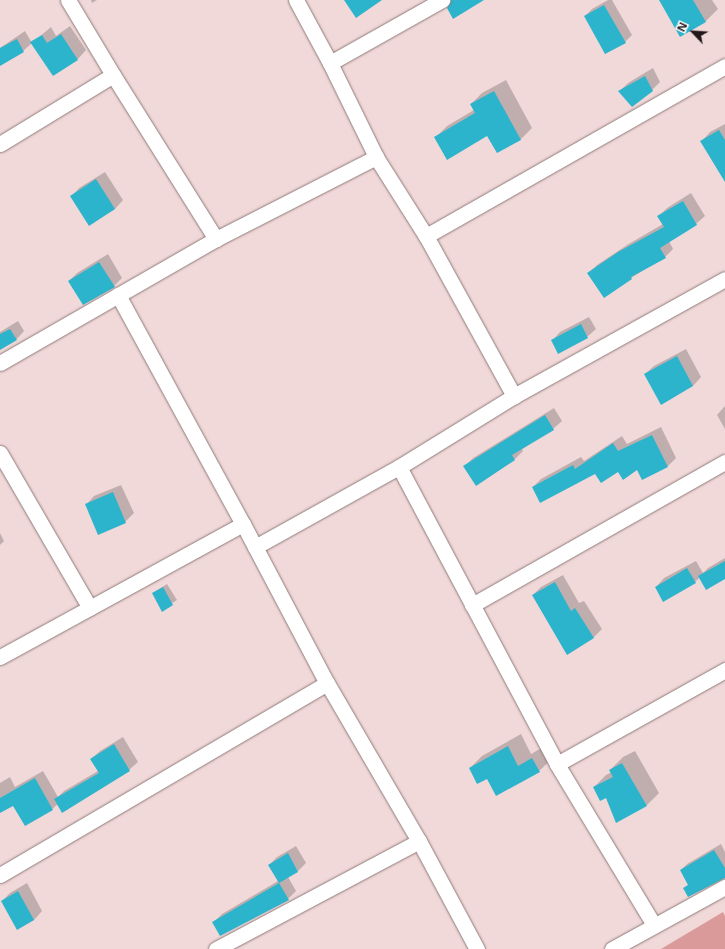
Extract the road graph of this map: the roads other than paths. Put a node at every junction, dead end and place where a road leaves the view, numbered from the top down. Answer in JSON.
{"nodes":[{"id":1,"x":68,"y":0,"type":"edge"},
{"id":2,"x":296,"y":0,"type":"edge"},
{"id":3,"x":442,"y":0,"type":"edge"},
{"id":4,"x":330,"y":63,"type":"junction"},
{"id":5,"x":725,"y":66,"type":"edge"},
{"id":6,"x":113,"y":76,"type":"junction"},
{"id":7,"x":0,"y":144,"type":"edge"},
{"id":8,"x":376,"y":157,"type":"junction"},
{"id":9,"x":426,"y":236,"type":"junction"},
{"id":10,"x":216,"y":239,"type":"junction"},
{"id":11,"x":725,"y":279,"type":"edge"},
{"id":12,"x":118,"y":295,"type":"junction"},
{"id":13,"x":0,"y":363,"type":"edge"},
{"id":14,"x":514,"y":396,"type":"junction"},
{"id":15,"x":0,"y":452,"type":"edge"},
{"id":16,"x":725,"y":462,"type":"edge"},
{"id":17,"x":399,"y":467,"type":"junction"},
{"id":18,"x":243,"y":524,"type":"junction"},
{"id":19,"x":255,"y":547,"type":"junction"},
{"id":20,"x":472,"y":605,"type":"junction"},
{"id":21,"x":90,"y":608,"type":"junction"},
{"id":22,"x":0,"y":657,"type":"edge"},
{"id":23,"x":725,"y":670,"type":"edge"},
{"id":24,"x":327,"y":683,"type":"junction"},
{"id":25,"x":557,"y":764,"type":"junction"},
{"id":26,"x":419,"y":841,"type":"junction"},
{"id":27,"x":0,"y":875,"type":"edge"},
{"id":28,"x":725,"y":887,"type":"edge"},
{"id":29,"x":654,"y":925,"type":"junction"},
{"id":30,"x":216,"y":949,"type":"edge"},
{"id":31,"x":477,"y":949,"type":"edge"},
{"id":32,"x":612,"y":949,"type":"edge"}],
"edges":[{"from":1,"to":6,"type":"street"},
{"from":2,"to":4,"type":"street"},
{"from":3,"to":4,"type":"street"},
{"from":4,"to":8,"type":"street"},
{"from":5,"to":9,"type":"street"},
{"from":6,"to":7,"type":"street"},
{"from":6,"to":10,"type":"street"},
{"from":8,"to":9,"type":"street"},
{"from":8,"to":10,"type":"street"},
{"from":9,"to":14,"type":"street"},
{"from":10,"to":12,"type":"street"},
{"from":11,"to":14,"type":"street"},
{"from":12,"to":13,"type":"street"},
{"from":12,"to":18,"type":"street"},
{"from":14,"to":17,"type":"street"},
{"from":15,"to":21,"type":"street"},
{"from":16,"to":20,"type":"street"},
{"from":17,"to":19,"type":"street"},
{"from":17,"to":20,"type":"street"},
{"from":18,"to":19,"type":"street"},
{"from":18,"to":21,"type":"street"},
{"from":19,"to":24,"type":"street"},
{"from":20,"to":25,"type":"street"},
{"from":21,"to":22,"type":"street"},
{"from":23,"to":25,"type":"street"},
{"from":24,"to":26,"type":"street"},
{"from":24,"to":27,"type":"street"},
{"from":25,"to":29,"type":"street"},
{"from":26,"to":30,"type":"street"},
{"from":26,"to":31,"type":"street"},
{"from":28,"to":29,"type":"street"},
{"from":29,"to":32,"type":"street"}]}
